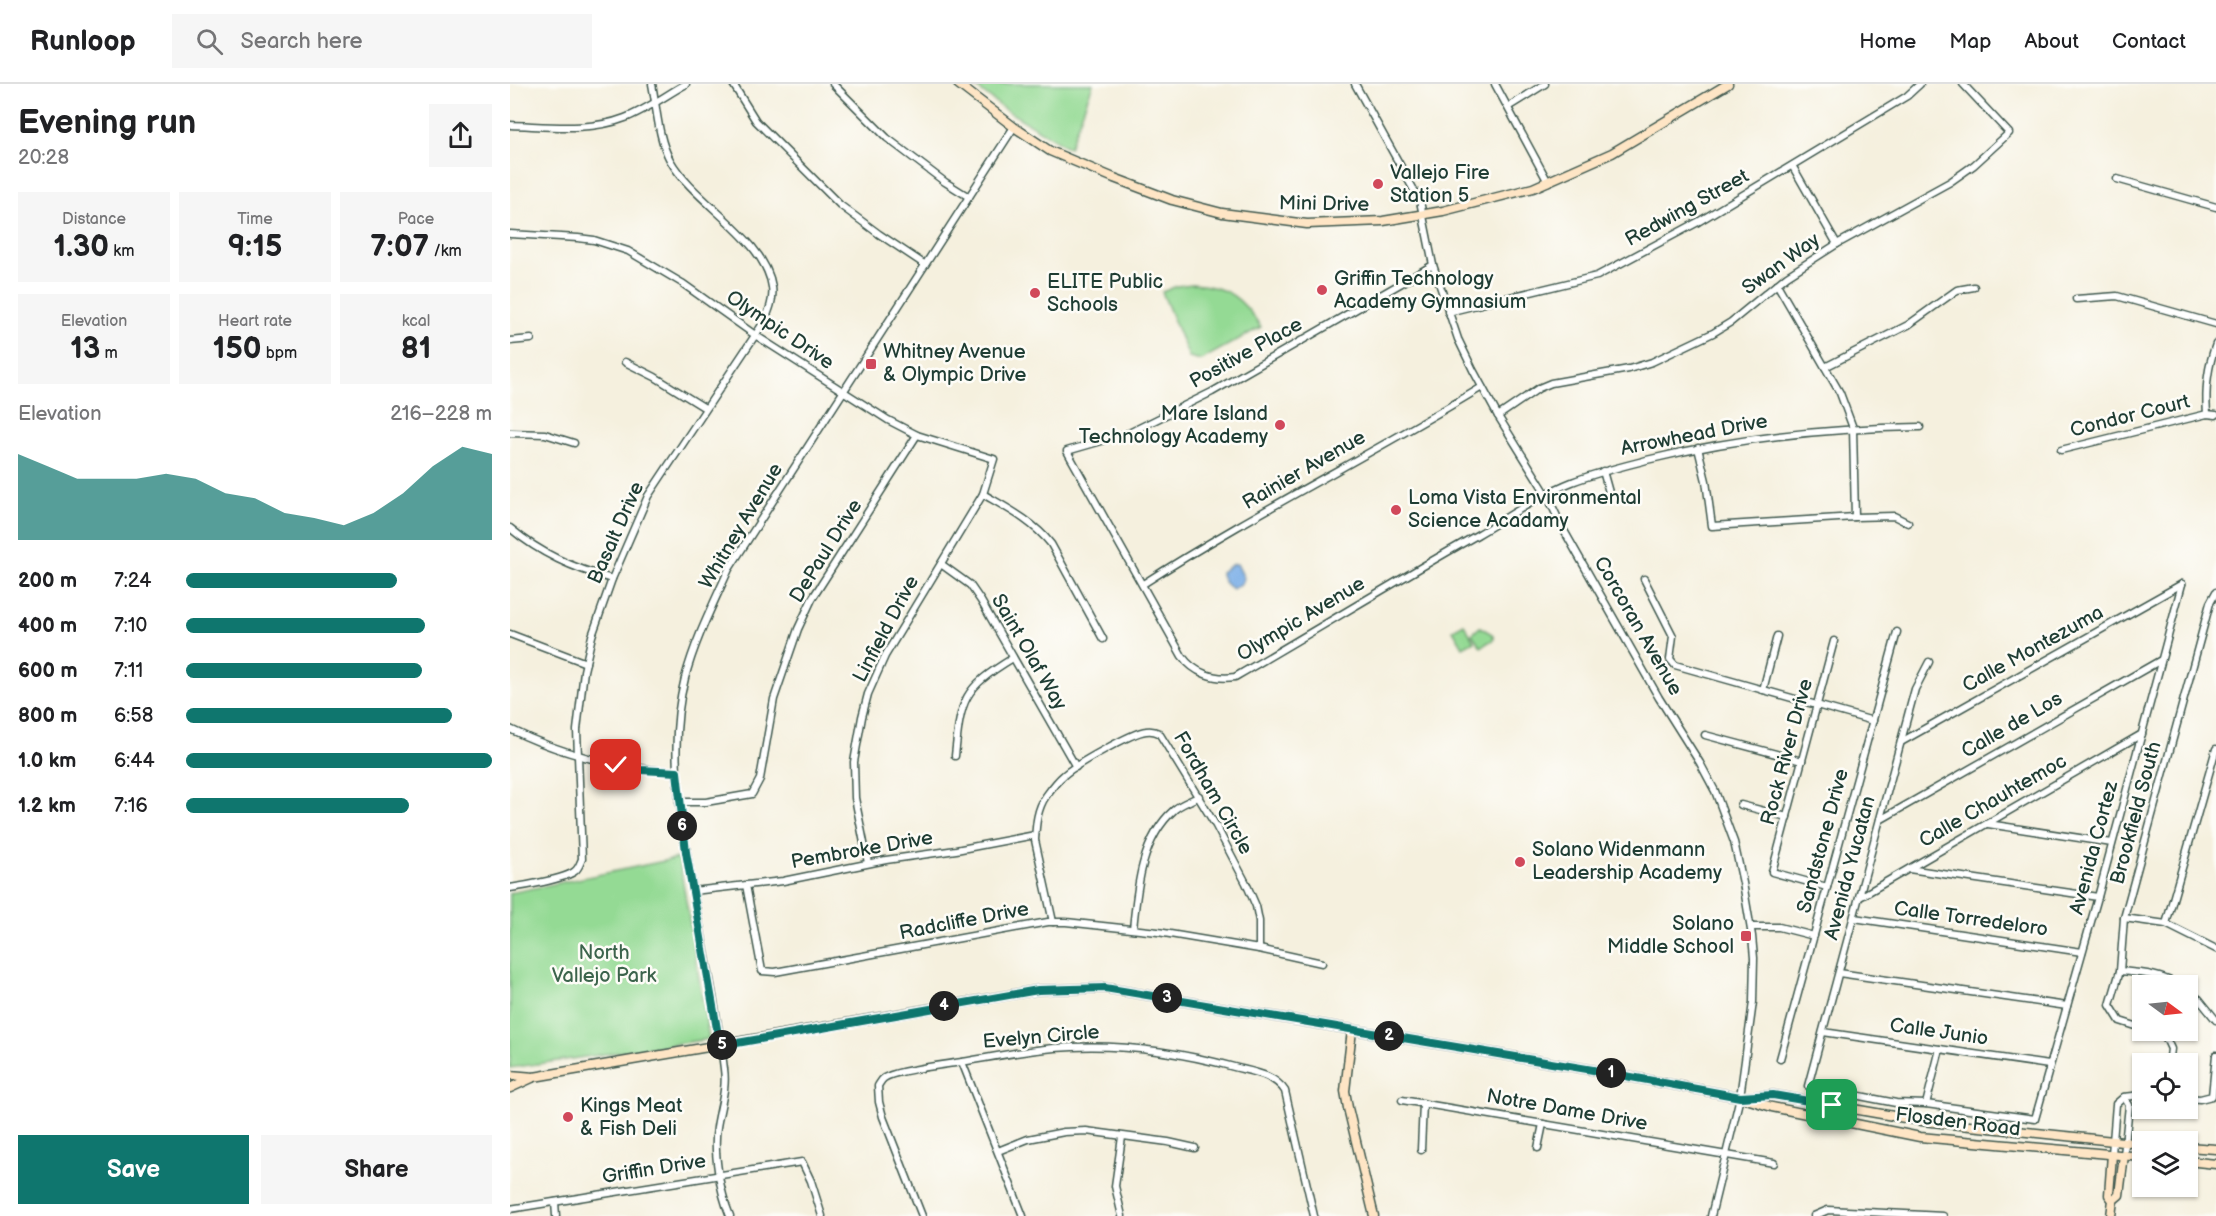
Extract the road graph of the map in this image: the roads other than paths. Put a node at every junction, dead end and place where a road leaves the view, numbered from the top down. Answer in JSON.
{"nodes":[{"id":1,"x":652,"y":84,"type":"edge"},
{"id":2,"x":686,"y":84,"type":"edge"},
{"id":3,"x":733,"y":84,"type":"edge"},
{"id":4,"x":834,"y":84,"type":"edge"},
{"id":5,"x":958,"y":84,"type":"edge"},
{"id":6,"x":1355,"y":84,"type":"edge"},
{"id":7,"x":1495,"y":84,"type":"edge"},
{"id":8,"x":1545,"y":84,"type":"edge"},
{"id":9,"x":1728,"y":84,"type":"edge"},
{"id":10,"x":1920,"y":84,"type":"edge"},
{"id":11,"x":1963,"y":84,"type":"edge"},
{"id":12,"x":655,"y":102,"type":"junction"},
{"id":13,"x":1508,"y":107,"type":"junction"},
{"id":14,"x":510,"y":125,"type":"edge"},
{"id":15,"x":1014,"y":127,"type":"junction"},
{"id":16,"x":1793,"y":167,"type":"junction"},
{"id":17,"x":2117,"y":179,"type":"dead end"},
{"id":18,"x":1548,"y":182,"type":"junction"},
{"id":19,"x":969,"y":197,"type":"junction"},
{"id":20,"x":2216,"y":207,"type":"edge"},
{"id":21,"x":1423,"y":215,"type":"junction"},
{"id":22,"x":510,"y":234,"type":"edge"},
{"id":23,"x":1837,"y":244,"type":"junction"},
{"id":24,"x":924,"y":264,"type":"junction"},
{"id":25,"x":1432,"y":265,"type":"junction"},
{"id":26,"x":1777,"y":284,"type":"junction"},
{"id":27,"x":1974,"y":287,"type":"dead end"},
{"id":28,"x":2076,"y":299,"type":"dead end"},
{"id":29,"x":1448,"y":312,"type":"junction"},
{"id":30,"x":2216,"y":324,"type":"edge"},
{"id":31,"x":755,"y":335,"type":"junction"},
{"id":32,"x":531,"y":339,"type":"dead end"},
{"id":33,"x":510,"y":341,"type":"edge"},
{"id":34,"x":2216,"y":344,"type":"edge"},
{"id":35,"x":625,"y":362,"type":"dead end"},
{"id":36,"x":1825,"y":367,"type":"junction"},
{"id":37,"x":1482,"y":387,"type":"junction"},
{"id":38,"x":843,"y":392,"type":"junction"},
{"id":39,"x":705,"y":408,"type":"junction"},
{"id":40,"x":2207,"y":414,"type":"junction"},
{"id":41,"x":1498,"y":416,"type":"junction"},
{"id":42,"x":2216,"y":416,"type":"edge"},
{"id":43,"x":1920,"y":427,"type":"dead end"},
{"id":44,"x":1853,"y":428,"type":"junction"},
{"id":45,"x":510,"y":433,"type":"edge"},
{"id":46,"x":917,"y":435,"type":"junction"},
{"id":47,"x":574,"y":443,"type":"dead end"},
{"id":48,"x":1698,"y":448,"type":"junction"},
{"id":49,"x":2061,"y":450,"type":"dead end"},
{"id":50,"x":1067,"y":451,"type":"joint"},
{"id":51,"x":1603,"y":471,"type":"junction"},
{"id":52,"x":983,"y":494,"type":"junction"},
{"id":53,"x":1547,"y":495,"type":"junction"},
{"id":54,"x":1610,"y":496,"type":"dead end"},
{"id":55,"x":1855,"y":517,"type":"junction"},
{"id":56,"x":1908,"y":523,"type":"dead end"},
{"id":57,"x":510,"y":528,"type":"edge"},
{"id":58,"x":940,"y":564,"type":"junction"},
{"id":59,"x":612,"y":579,"type":"junction"},
{"id":60,"x":1644,"y":579,"type":"dead end"},
{"id":61,"x":1143,"y":584,"type":"junction"},
{"id":62,"x":2181,"y":584,"type":"joint"},
{"id":63,"x":2216,"y":592,"type":"edge"},
{"id":64,"x":1897,"y":632,"type":"dead end"},
{"id":65,"x":510,"y":634,"type":"edge"},
{"id":66,"x":1777,"y":636,"type":"dead end"},
{"id":67,"x":1103,"y":639,"type":"dead end"},
{"id":68,"x":1834,"y":641,"type":"dead end"},
{"id":69,"x":1013,"y":658,"type":"junction"},
{"id":70,"x":2161,"y":660,"type":"junction"},
{"id":71,"x":1929,"y":662,"type":"dead end"},
{"id":72,"x":586,"y":663,"type":"junction"},
{"id":73,"x":1763,"y":690,"type":"junction"},
{"id":74,"x":1817,"y":705,"type":"junction"},
{"id":75,"x":1873,"y":721,"type":"junction"},
{"id":76,"x":510,"y":729,"type":"edge"},
{"id":77,"x":2142,"y":734,"type":"junction"},
{"id":78,"x":1705,"y":735,"type":"dead end"},
{"id":79,"x":1901,"y":742,"type":"junction"},
{"id":80,"x":2216,"y":749,"type":"edge"},
{"id":81,"x":578,"y":755,"type":"junction"},
{"id":82,"x":955,"y":756,"type":"dead end"},
{"id":83,"x":1802,"y":761,"type":"junction"},
{"id":84,"x":1076,"y":767,"type":"junction"},
{"id":85,"x":677,"y":772,"type":"junction"},
{"id":86,"x":1199,"y":796,"type":"junction"},
{"id":87,"x":679,"y":802,"type":"junction"},
{"id":88,"x":1741,"y":805,"type":"dead end"},
{"id":89,"x":1787,"y":817,"type":"junction"},
{"id":90,"x":1880,"y":820,"type":"junction"},
{"id":91,"x":1987,"y":824,"type":"junction"},
{"id":92,"x":1035,"y":835,"type":"junction"},
{"id":93,"x":2112,"y":843,"type":"junction"},
{"id":94,"x":868,"y":863,"type":"junction"},
{"id":95,"x":1909,"y":869,"type":"junction"},
{"id":96,"x":746,"y":885,"type":"junction"},
{"id":97,"x":1827,"y":887,"type":"junction"},
{"id":98,"x":510,"y":888,"type":"edge"},
{"id":99,"x":693,"y":891,"type":"junction"},
{"id":100,"x":1860,"y":897,"type":"junction"},
{"id":101,"x":2098,"y":897,"type":"junction"},
{"id":102,"x":1854,"y":918,"type":"junction"},
{"id":103,"x":2124,"y":918,"type":"junction"},
{"id":104,"x":1053,"y":922,"type":"junction"},
{"id":105,"x":2166,"y":924,"type":"junction"},
{"id":106,"x":1751,"y":927,"type":"junction"},
{"id":107,"x":1133,"y":929,"type":"junction"},
{"id":108,"x":1814,"y":936,"type":"junction"},
{"id":109,"x":1259,"y":950,"type":"junction"},
{"id":110,"x":2216,"y":950,"type":"edge"},
{"id":111,"x":2082,"y":952,"type":"junction"},
{"id":112,"x":1322,"y":963,"type":"dead end"},
{"id":113,"x":2120,"y":971,"type":"junction"},
{"id":114,"x":1839,"y":973,"type":"junction"},
{"id":115,"x":2151,"y":975,"type":"edge"},
{"id":116,"x":2198,"y":998,"type":"edge"},
{"id":117,"x":2067,"y":1006,"type":"junction"},
{"id":118,"x":2216,"y":1020,"type":"edge"},
{"id":119,"x":2132,"y":1025,"type":"edge"},
{"id":120,"x":1352,"y":1030,"type":"junction"},
{"id":121,"x":1823,"y":1032,"type":"junction"},
{"id":122,"x":720,"y":1046,"type":"junction"},
{"id":123,"x":1940,"y":1049,"type":"junction"},
{"id":124,"x":2216,"y":1055,"type":"edge"},
{"id":125,"x":1780,"y":1059,"type":"dead end"},
{"id":126,"x":962,"y":1062,"type":"junction"},
{"id":127,"x":2049,"y":1065,"type":"junction"},
{"id":128,"x":510,"y":1075,"type":"edge"},
{"id":129,"x":534,"y":1077,"type":"junction"},
{"id":130,"x":510,"y":1088,"type":"edge"},
{"id":131,"x":2132,"y":1096,"type":"edge"},
{"id":132,"x":1740,"y":1097,"type":"junction"},
{"id":133,"x":2124,"y":1097,"type":"junction"},
{"id":134,"x":2198,"y":1099,"type":"edge"},
{"id":135,"x":1402,"y":1100,"type":"dead end"},
{"id":136,"x":1423,"y":1103,"type":"junction"},
{"id":137,"x":1926,"y":1104,"type":"junction"},
{"id":138,"x":1543,"y":1124,"type":"junction"},
{"id":139,"x":1122,"y":1137,"type":"junction"},
{"id":140,"x":2113,"y":1142,"type":"junction"},
{"id":141,"x":2125,"y":1143,"type":"junction"},
{"id":142,"x":2132,"y":1143,"type":"edge"},
{"id":143,"x":1195,"y":1148,"type":"dead end"},
{"id":144,"x":1538,"y":1148,"type":"dead end"},
{"id":145,"x":2198,"y":1148,"type":"edge"},
{"id":146,"x":2216,"y":1149,"type":"edge"},
{"id":147,"x":1421,"y":1150,"type":"dead end"},
{"id":148,"x":998,"y":1151,"type":"junction"},
{"id":149,"x":2112,"y":1154,"type":"junction"},
{"id":150,"x":1726,"y":1155,"type":"junction"},
{"id":151,"x":2124,"y":1155,"type":"junction"},
{"id":152,"x":2132,"y":1156,"type":"edge"},
{"id":153,"x":1774,"y":1162,"type":"dead end"},
{"id":154,"x":2198,"y":1162,"type":"edge"},
{"id":155,"x":2216,"y":1164,"type":"edge"},
{"id":156,"x":721,"y":1175,"type":"junction"},
{"id":157,"x":2113,"y":1200,"type":"junction"},
{"id":158,"x":555,"y":1202,"type":"junction"},
{"id":159,"x":510,"y":1209,"type":"edge"},
{"id":160,"x":1917,"y":1215,"type":"edge"},
{"id":161,"x":556,"y":1216,"type":"edge"},
{"id":162,"x":730,"y":1216,"type":"edge"},
{"id":163,"x":822,"y":1216,"type":"edge"},
{"id":164,"x":922,"y":1216,"type":"edge"},
{"id":165,"x":1023,"y":1216,"type":"edge"},
{"id":166,"x":1122,"y":1216,"type":"edge"},
{"id":167,"x":1314,"y":1216,"type":"edge"},
{"id":168,"x":1374,"y":1216,"type":"edge"},
{"id":169,"x":1711,"y":1216,"type":"edge"},
{"id":170,"x":1814,"y":1216,"type":"edge"},
{"id":171,"x":1943,"y":1216,"type":"edge"},
{"id":172,"x":2111,"y":1216,"type":"edge"}],
"edges":[{"from":1,"to":12,"type":"street","name":"Basalt Drive"},
{"from":2,"to":12,"type":"street"},
{"from":3,"to":24,"type":"street"},
{"from":4,"to":19,"type":"street"},
{"from":5,"to":15,"type":"main road","name":"Mini Drive"},
{"from":6,"to":21,"type":"street","name":"Corcoran Avenue"},
{"from":7,"to":13,"type":"street"},
{"from":8,"to":13,"type":"street"},
{"from":9,"to":18,"type":"main road","name":"Mini Drive"},
{"from":10,"to":16,"type":"street","name":"Redwing Street"},
{"from":11,"to":23,"type":"street","name":"Swan Way"},
{"from":12,"to":14,"type":"street"},
{"from":12,"to":31,"type":"street","name":"Basalt Drive"},
{"from":13,"to":18,"type":"street"},
{"from":15,"to":19,"type":"street","name":"Whitney Avenue"},
{"from":15,"to":21,"type":"main road","name":"Mini Drive"},
{"from":16,"to":23,"type":"street"},
{"from":16,"to":29,"type":"street","name":"Redwing Street"},
{"from":17,"to":20,"type":"street"},
{"from":18,"to":21,"type":"main road","name":"Mini Drive"},
{"from":19,"to":24,"type":"street","name":"Whitney Avenue"},
{"from":21,"to":25,"type":"street","name":"Corcoran Avenue"},
{"from":22,"to":31,"type":"street","name":"Olympic Drive"},
{"from":23,"to":26,"type":"street","name":"Swan Way"},
{"from":24,"to":38,"type":"street","name":"Whitney Avenue"},
{"from":25,"to":29,"type":"street","name":"Corcoran Avenue"},
{"from":25,"to":50,"type":"street","name":"Positive Place"},
{"from":26,"to":36,"type":"street"},
{"from":26,"to":41,"type":"street","name":"Swan Way"},
{"from":27,"to":36,"type":"street"},
{"from":28,"to":30,"type":"street"},
{"from":29,"to":37,"type":"street","name":"Corcoran Avenue"},
{"from":31,"to":38,"type":"street","name":"Olympic Drive"},
{"from":31,"to":39,"type":"street","name":"Basalt Drive"},
{"from":32,"to":33,"type":"street"},
{"from":34,"to":40,"type":"street"},
{"from":35,"to":39,"type":"street"},
{"from":36,"to":44,"type":"street"},
{"from":37,"to":41,"type":"street","name":"Corcoran Avenue"},
{"from":37,"to":61,"type":"street","name":"Rainier Avenue"},
{"from":38,"to":46,"type":"street","name":"Olympic Drive"},
{"from":38,"to":85,"type":"street","name":"Whitney Avenue"},
{"from":39,"to":59,"type":"street","name":"Basalt Drive"},
{"from":40,"to":42,"type":"street"},
{"from":40,"to":49,"type":"street","name":"Condor Court"},
{"from":41,"to":53,"type":"street","name":"Corcoran Avenue"},
{"from":43,"to":44,"type":"street","name":"Arrowhead Drive"},
{"from":44,"to":48,"type":"street","name":"Arrowhead Drive"},
{"from":44,"to":55,"type":"street"},
{"from":45,"to":47,"type":"street"},
{"from":46,"to":52,"type":"street","name":"Olympic Drive"},
{"from":46,"to":87,"type":"street","name":"DePaul Drive"},
{"from":48,"to":51,"type":"street","name":"Arrowhead Drive"},
{"from":48,"to":55,"type":"street"},
{"from":50,"to":61,"type":"street","name":"Olympic Avenue"},
{"from":51,"to":53,"type":"street","name":"Arrowhead Drive"},
{"from":51,"to":54,"type":"street"},
{"from":52,"to":58,"type":"street","name":"Linfield Drive"},
{"from":52,"to":67,"type":"street"},
{"from":53,"to":61,"type":"street","name":"Olympic Avenue"},
{"from":53,"to":106,"type":"street","name":"Corcoran Avenue"},
{"from":55,"to":56,"type":"street"},
{"from":57,"to":59,"type":"street"},
{"from":58,"to":69,"type":"street","name":"Saint Olaf Way"},
{"from":58,"to":94,"type":"street","name":"Linfield Drive"},
{"from":59,"to":72,"type":"street","name":"Basalt Drive"},
{"from":60,"to":73,"type":"street"},
{"from":62,"to":70,"type":"street","name":"Avenida Cortez"},
{"from":62,"to":79,"type":"street","name":"Calle Montezuma"},
{"from":63,"to":103,"type":"street","name":"Brookfield South"},
{"from":64,"to":75,"type":"street","name":"Sandstone Drive"},
{"from":65,"to":72,"type":"street"},
{"from":66,"to":73,"type":"street"},
{"from":68,"to":74,"type":"street","name":"Rock River Drive"},
{"from":69,"to":82,"type":"street"},
{"from":69,"to":84,"type":"street","name":"Saint Olaf Way"},
{"from":70,"to":77,"type":"street","name":"Avenida Cortez"},
{"from":70,"to":90,"type":"street","name":"Calle de Los"},
{"from":71,"to":79,"type":"street","name":"Avenida Yucatan"},
{"from":72,"to":81,"type":"street","name":"Basalt Drive"},
{"from":73,"to":74,"type":"street"},
{"from":74,"to":75,"type":"street"},
{"from":74,"to":83,"type":"street","name":"Rock River Drive"},
{"from":75,"to":97,"type":"street","name":"Sandstone Drive"},
{"from":76,"to":81,"type":"street"},
{"from":77,"to":91,"type":"street","name":"Calle Chauhtemoc"},
{"from":77,"to":93,"type":"street","name":"Avenida Cortez"},
{"from":78,"to":83,"type":"street"},
{"from":79,"to":90,"type":"street","name":"Avenida Yucatan"},
{"from":80,"to":105,"type":"street"},
{"from":81,"to":85,"type":"street"},
{"from":81,"to":98,"type":"street","name":"Basalt Drive"},
{"from":83,"to":89,"type":"street","name":"Rock River Drive"},
{"from":84,"to":86,"type":"street","name":"Fordham Circle"},
{"from":84,"to":92,"type":"street","name":"Fordham Circle"},
{"from":85,"to":87,"type":"street","name":"Whitney Avenue"},
{"from":86,"to":107,"type":"street"},
{"from":86,"to":109,"type":"street","name":"Fordham Circle"},
{"from":87,"to":99,"type":"street","name":"Whitney Avenue"},
{"from":88,"to":89,"type":"street"},
{"from":89,"to":97,"type":"street","name":"Rock River Drive"},
{"from":90,"to":100,"type":"street","name":"Avenida Yucatan"},
{"from":91,"to":93,"type":"street"},
{"from":91,"to":95,"type":"street","name":"Calle Chauhtemoc"},
{"from":92,"to":94,"type":"street","name":"Pembroke Drive"},
{"from":92,"to":104,"type":"street","name":"Fordham Circle"},
{"from":93,"to":101,"type":"street","name":"Avenida Cortez"},
{"from":94,"to":96,"type":"street","name":"Pembroke Drive"},
{"from":95,"to":100,"type":"street","name":"Calle Chauhtemoc"},
{"from":95,"to":101,"type":"street"},
{"from":96,"to":99,"type":"street","name":"Pembroke Drive"},
{"from":96,"to":104,"type":"street","name":"Radcliffe Drive"},
{"from":97,"to":108,"type":"street","name":"Sandstone Drive"},
{"from":99,"to":122,"type":"street","name":"Whitney Avenue"},
{"from":100,"to":102,"type":"street","name":"Avenida Yucatan"},
{"from":101,"to":111,"type":"street","name":"Avenida Cortez"},
{"from":102,"to":111,"type":"street","name":"Calle Torredeloro"},
{"from":102,"to":114,"type":"street","name":"Avenida Yucatan"},
{"from":103,"to":105,"type":"street"},
{"from":103,"to":113,"type":"street","name":"Brookfield South"},
{"from":104,"to":107,"type":"street","name":"Radcliffe Drive"},
{"from":105,"to":110,"type":"street"},
{"from":106,"to":108,"type":"street"},
{"from":106,"to":132,"type":"street","name":"Corcoran Avenue"},
{"from":107,"to":109,"type":"street","name":"Radcliffe Drive"},
{"from":108,"to":125,"type":"street","name":"Sandstone Drive"},
{"from":109,"to":112,"type":"street","name":"Radcliffe Drive"},
{"from":111,"to":117,"type":"street","name":"Avenida Cortez"},
{"from":113,"to":115,"type":"street"},
{"from":113,"to":119,"type":"street","name":"Brookfield South"},
{"from":114,"to":117,"type":"street"},
{"from":114,"to":121,"type":"street","name":"Avenida Yucatan"},
{"from":116,"to":118,"type":"street"},
{"from":117,"to":127,"type":"street","name":"Avenida Cortez"},
{"from":120,"to":122,"type":"main road"},
{"from":120,"to":132,"type":"main road"},
{"from":120,"to":168,"type":"main road"},
{"from":121,"to":123,"type":"street","name":"Calle Junio"},
{"from":121,"to":137,"type":"street","name":"Avenida Yucatan"},
{"from":122,"to":129,"type":"main road"},
{"from":122,"to":156,"type":"street","name":"Whitney Avenue"},
{"from":123,"to":127,"type":"street","name":"Calle Junio"},
{"from":123,"to":137,"type":"street"},
{"from":124,"to":134,"type":"street"},
{"from":126,"to":148,"type":"street"},
{"from":126,"to":164,"type":"street","name":"Evelyn Circle"},
{"from":126,"to":167,"type":"street","name":"Evelyn Circle"},
{"from":127,"to":137,"type":"street","name":"Avenida Cortez"},
{"from":128,"to":129,"type":"main road"},
{"from":129,"to":130,"type":"main road"},
{"from":131,"to":133,"type":"street"},
{"from":132,"to":140,"type":"main road","name":"Flosden Road"},
{"from":132,"to":149,"type":"main road","name":"Flosden Road"},
{"from":132,"to":150,"type":"street","name":"Corcoran Avenue"},
{"from":133,"to":140,"type":"street"},
{"from":133,"to":141,"type":"street"},
{"from":135,"to":136,"type":"street","name":"Notre Dame Drive"},
{"from":136,"to":138,"type":"street","name":"Notre Dame Drive"},
{"from":136,"to":147,"type":"street"},
{"from":138,"to":144,"type":"street"},
{"from":138,"to":150,"type":"street","name":"Notre Dame Drive"},
{"from":139,"to":143,"type":"street"},
{"from":139,"to":148,"type":"street"},
{"from":139,"to":166,"type":"street"},
{"from":140,"to":141,"type":"main road","name":"Flosden Road"},
{"from":140,"to":149,"type":"street"},
{"from":141,"to":142,"type":"main road","name":"Flosden Road"},
{"from":141,"to":151,"type":"street"},
{"from":145,"to":146,"type":"main road"},
{"from":148,"to":165,"type":"street"},
{"from":149,"to":151,"type":"main road","name":"Flosden Road"},
{"from":149,"to":157,"type":"main road"},
{"from":150,"to":153,"type":"street","name":"Notre Dame Drive"},
{"from":150,"to":169,"type":"street","name":"Corcoran Avenue"},
{"from":151,"to":152,"type":"main road","name":"Flosden Road"},
{"from":151,"to":157,"type":"main road"},
{"from":154,"to":155,"type":"main road"},
{"from":156,"to":158,"type":"street","name":"Griffin Drive"},
{"from":156,"to":162,"type":"street","name":"Whitney Avenue"},
{"from":156,"to":163,"type":"street","name":"Griffin Drive"},
{"from":157,"to":172,"type":"main road"},
{"from":158,"to":159,"type":"street","name":"Griffin Drive"},
{"from":158,"to":161,"type":"street"},
{"from":160,"to":170,"type":"street"},
{"from":160,"to":171,"type":"street"}]}
